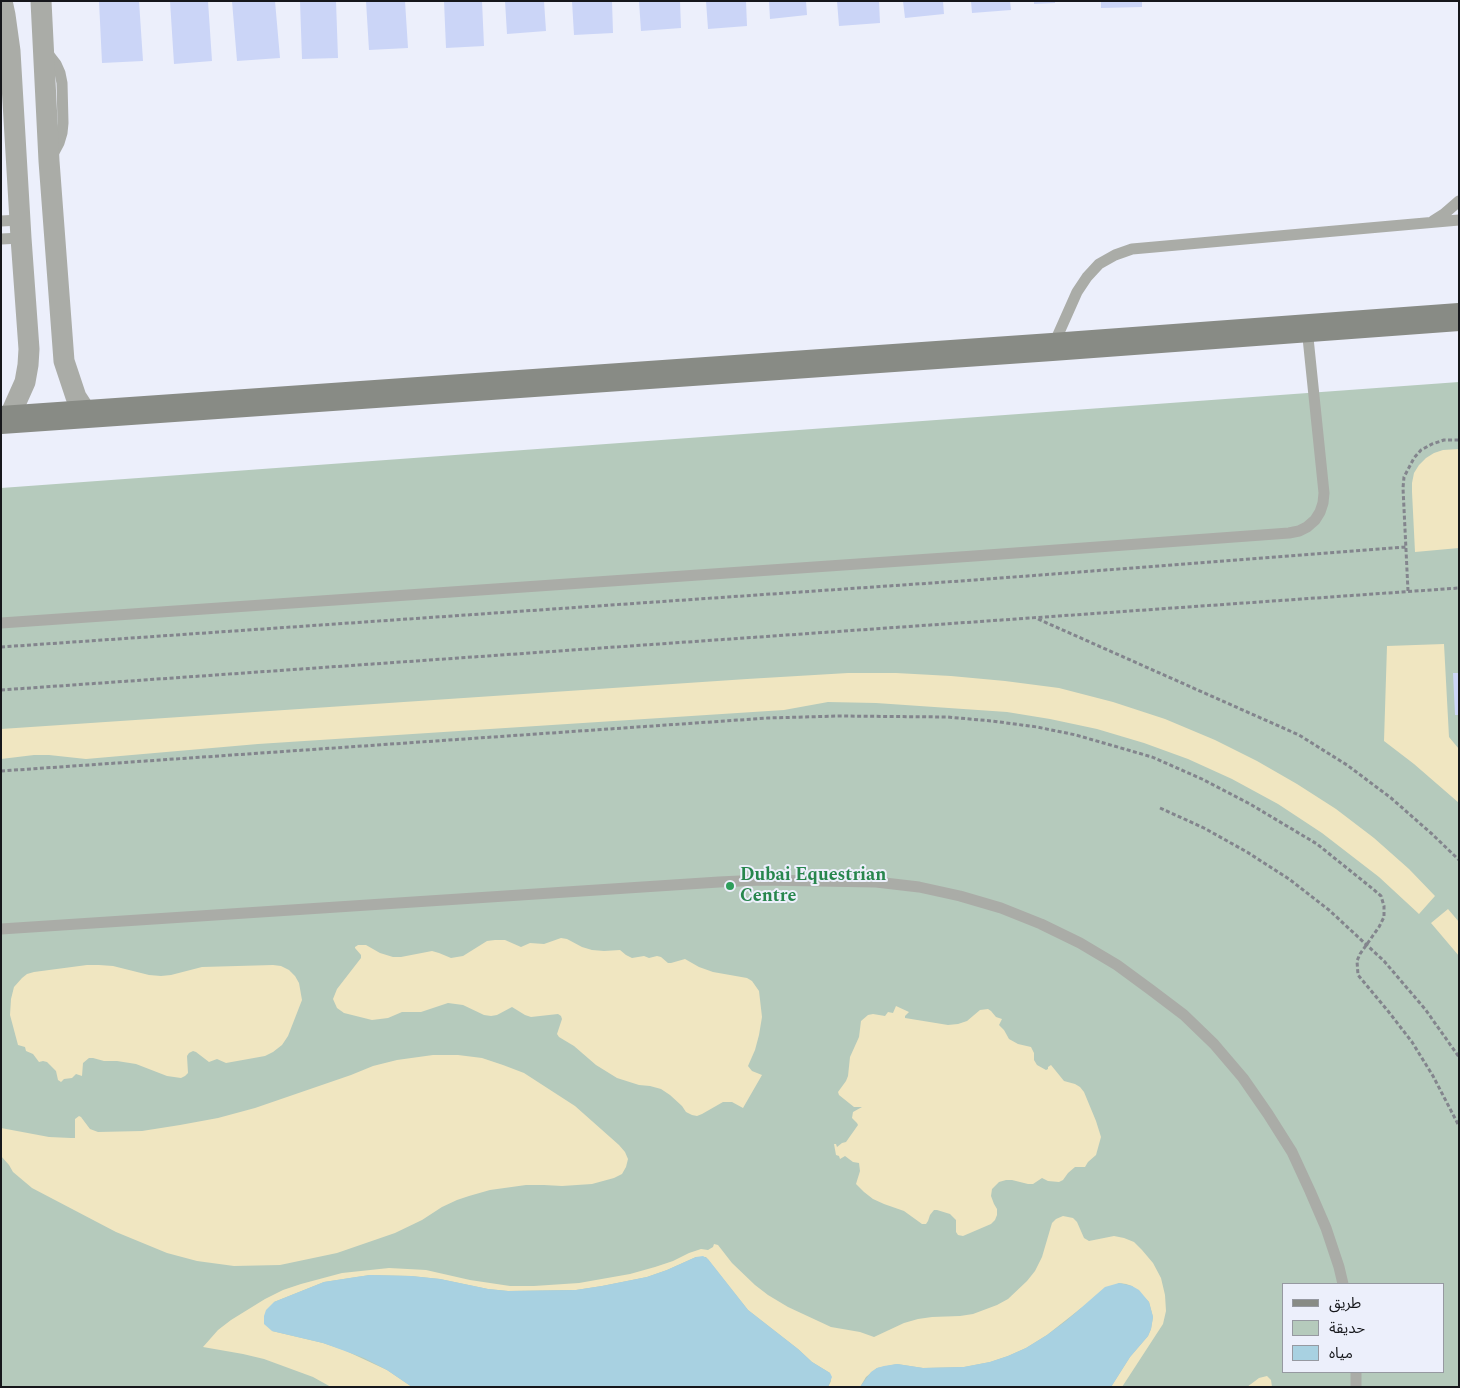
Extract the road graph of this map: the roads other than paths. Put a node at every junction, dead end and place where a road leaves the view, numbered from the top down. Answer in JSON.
{"nodes":[{"id":1,"x":2,"y":1,"type":"edge"},
{"id":2,"x":41,"y":1,"type":"edge"},
{"id":3,"x":43,"y":49,"type":"junction"},
{"id":4,"x":10,"y":51,"type":"junction"},
{"id":5,"x":1459,"y":201,"type":"edge"},
{"id":6,"x":1459,"y":220,"type":"edge"},
{"id":7,"x":1429,"y":223,"type":"junction"},
{"id":8,"x":53,"y":227,"type":"junction"},
{"id":9,"x":11,"y":230,"type":"edge"},
{"id":10,"x":1459,"y":317,"type":"edge"},
{"id":11,"x":1307,"y":328,"type":"junction"},
{"id":12,"x":1052,"y":347,"type":"junction"},
{"id":13,"x":86,"y":414,"type":"junction"},
{"id":14,"x":5,"y":420,"type":"edge"},
{"id":15,"x":1,"y":623,"type":"edge"},
{"id":16,"x":1,"y":929,"type":"edge"},
{"id":17,"x":1342,"y":1283,"type":"edge"},
{"id":18,"x":1356,"y":1373,"type":"edge"},
{"id":19,"x":1356,"y":1387,"type":"edge"}],
"edges":[{"from":1,"to":4,"type":"street"},
{"from":2,"to":3,"type":"street"},
{"from":3,"to":4,"type":"street"},
{"from":3,"to":8,"type":"street"},
{"from":4,"to":9,"type":"street"},
{"from":5,"to":7,"type":"lane"},
{"from":6,"to":7,"type":"lane"},
{"from":7,"to":12,"type":"lane"},
{"from":8,"to":9,"type":"street"},
{"from":8,"to":13,"type":"street"},
{"from":9,"to":14,"type":"street"},
{"from":10,"to":11,"type":"street"},
{"from":11,"to":12,"type":"street"},
{"from":11,"to":15,"type":"lane"},
{"from":12,"to":13,"type":"street"},
{"from":13,"to":14,"type":"street"},
{"from":16,"to":17,"type":"lane"},
{"from":18,"to":19,"type":"lane"}]}
